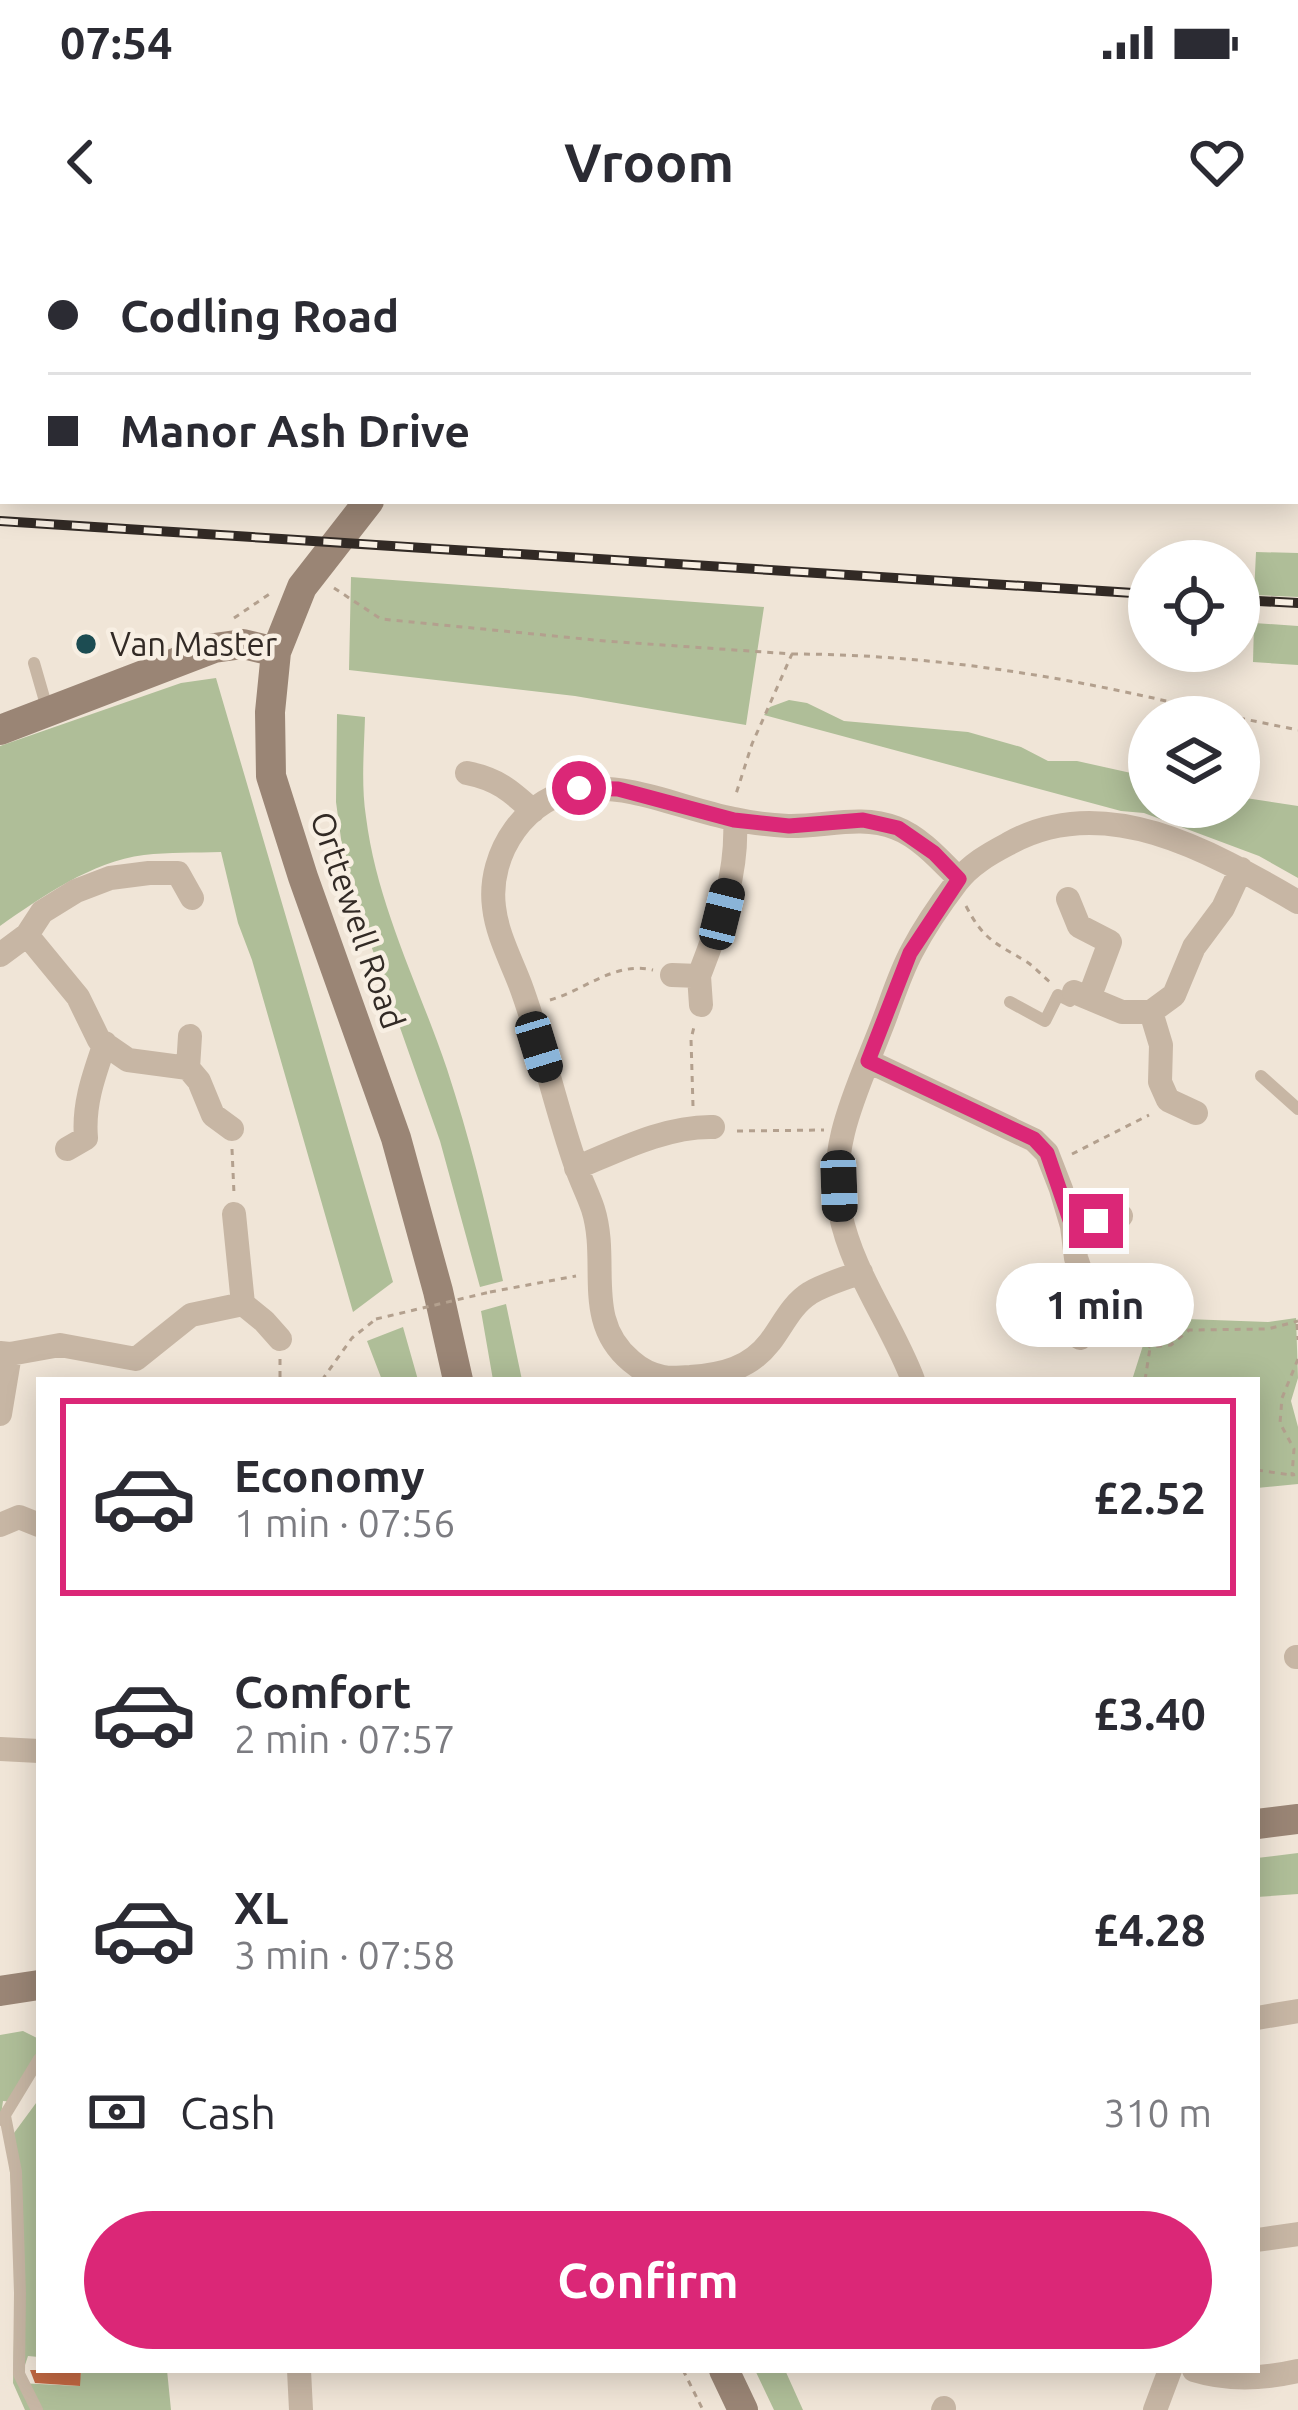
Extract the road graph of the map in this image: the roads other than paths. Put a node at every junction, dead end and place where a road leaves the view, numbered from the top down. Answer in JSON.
{"nodes":[{"id":1,"x":367,"y":504,"type":"edge"},
{"id":2,"x":276,"y":652,"type":"junction"},
{"id":3,"x":34,"y":663,"type":"dead end"},
{"id":4,"x":49,"y":713,"type":"junction"},
{"id":5,"x":0,"y":730,"type":"edge"},
{"id":6,"x":467,"y":773,"type":"dead end"},
{"id":7,"x":532,"y":811,"type":"junction"},
{"id":8,"x":734,"y":820,"type":"junction"},
{"id":9,"x":1241,"y":869,"type":"junction"},
{"id":10,"x":959,"y":879,"type":"junction"},
{"id":11,"x":192,"y":898,"type":"dead end"},
{"id":12,"x":1068,"y":899,"type":"dead end"},
{"id":13,"x":1298,"y":902,"type":"edge"},
{"id":14,"x":27,"y":935,"type":"junction"},
{"id":15,"x":0,"y":955,"type":"edge"},
{"id":16,"x":672,"y":975,"type":"road end"},
{"id":17,"x":699,"y":976,"type":"junction"},
{"id":18,"x":1082,"y":995,"type":"junction"},
{"id":19,"x":1010,"y":1002,"type":"dead end"},
{"id":20,"x":700,"y":1005,"type":"road end"},
{"id":21,"x":1151,"y":1012,"type":"junction"},
{"id":22,"x":190,"y":1036,"type":"dead end"},
{"id":23,"x":105,"y":1043,"type":"junction"},
{"id":24,"x":868,"y":1061,"type":"junction"},
{"id":25,"x":188,"y":1068,"type":"junction"},
{"id":26,"x":1261,"y":1076,"type":"dead end"},
{"id":27,"x":1298,"y":1109,"type":"edge"},
{"id":28,"x":1196,"y":1113,"type":"dead end"},
{"id":29,"x":703,"y":1126,"type":"road end"},
{"id":30,"x":232,"y":1130,"type":"road end"},
{"id":31,"x":67,"y":1149,"type":"dead end"},
{"id":32,"x":576,"y":1168,"type":"junction"},
{"id":33,"x":234,"y":1214,"type":"road end"},
{"id":34,"x":1121,"y":1216,"type":"dead end"},
{"id":35,"x":1072,"y":1226,"type":"junction"},
{"id":36,"x":861,"y":1273,"type":"junction"},
{"id":37,"x":243,"y":1304,"type":"junction"},
{"id":38,"x":1080,"y":1338,"type":"dead end"},
{"id":39,"x":280,"y":1340,"type":"dead end"},
{"id":40,"x":5,"y":1354,"type":"edge"},
{"id":41,"x":457,"y":1377,"type":"edge"},
{"id":42,"x":662,"y":1377,"type":"edge"},
{"id":43,"x":676,"y":1377,"type":"edge"},
{"id":44,"x":913,"y":1377,"type":"edge"},
{"id":45,"x":0,"y":1414,"type":"edge"},
{"id":46,"x":36,"y":1524,"type":"edge"},
{"id":47,"x":0,"y":1525,"type":"edge"},
{"id":48,"x":36,"y":1751,"type":"edge"},
{"id":49,"x":1,"y":1752,"type":"edge"},
{"id":50,"x":1298,"y":1819,"type":"edge"},
{"id":51,"x":1260,"y":1824,"type":"edge"},
{"id":52,"x":36,"y":1985,"type":"edge"},
{"id":53,"x":0,"y":1991,"type":"edge"},
{"id":54,"x":1298,"y":2011,"type":"edge"},
{"id":55,"x":1260,"y":2017,"type":"edge"},
{"id":56,"x":36,"y":2064,"type":"edge"},
{"id":57,"x":2,"y":2120,"type":"edge"},
{"id":58,"x":1298,"y":2234,"type":"edge"},
{"id":59,"x":1260,"y":2240,"type":"edge"},
{"id":60,"x":1298,"y":2371,"type":"edge"},
{"id":61,"x":299,"y":2373,"type":"edge"},
{"id":62,"x":725,"y":2373,"type":"edge"},
{"id":63,"x":1169,"y":2373,"type":"edge"},
{"id":64,"x":1203,"y":2373,"type":"edge"},
{"id":65,"x":37,"y":2410,"type":"edge"},
{"id":66,"x":301,"y":2410,"type":"edge"},
{"id":67,"x":743,"y":2410,"type":"edge"},
{"id":68,"x":1155,"y":2410,"type":"edge"}],
"edges":[{"from":1,"to":2,"type":"street","name":"Orttewell Road"},
{"from":2,"to":4,"type":"street"},
{"from":2,"to":41,"type":"street","name":"Orttewell Road"},
{"from":3,"to":4,"type":"lane"},
{"from":4,"to":5,"type":"street"},
{"from":6,"to":7,"type":"street"},
{"from":7,"to":8,"type":"street"},
{"from":7,"to":32,"type":"street"},
{"from":8,"to":10,"type":"street"},
{"from":8,"to":17,"type":"street"},
{"from":9,"to":10,"type":"street"},
{"from":9,"to":13,"type":"street"},
{"from":9,"to":21,"type":"street"},
{"from":10,"to":24,"type":"street"},
{"from":11,"to":14,"type":"street"},
{"from":12,"to":18,"type":"street"},
{"from":14,"to":15,"type":"street"},
{"from":14,"to":23,"type":"street"},
{"from":16,"to":17,"type":"street"},
{"from":17,"to":20,"type":"street"},
{"from":18,"to":19,"type":"lane"},
{"from":18,"to":21,"type":"street"},
{"from":21,"to":28,"type":"street"},
{"from":22,"to":25,"type":"street"},
{"from":23,"to":25,"type":"street"},
{"from":23,"to":31,"type":"street"},
{"from":24,"to":35,"type":"street"},
{"from":24,"to":36,"type":"street"},
{"from":25,"to":30,"type":"street"},
{"from":26,"to":27,"type":"lane"},
{"from":29,"to":32,"type":"street"},
{"from":32,"to":42,"type":"street"},
{"from":33,"to":37,"type":"street"},
{"from":34,"to":35,"type":"street"},
{"from":35,"to":38,"type":"street"},
{"from":36,"to":43,"type":"street"},
{"from":36,"to":44,"type":"street"},
{"from":37,"to":39,"type":"street"},
{"from":37,"to":40,"type":"street"},
{"from":40,"to":45,"type":"street"},
{"from":46,"to":47,"type":"street"},
{"from":48,"to":49,"type":"street"},
{"from":50,"to":51,"type":"street"},
{"from":52,"to":53,"type":"street"},
{"from":54,"to":55,"type":"street"},
{"from":56,"to":57,"type":"lane"},
{"from":57,"to":65,"type":"lane"},
{"from":58,"to":59,"type":"street"},
{"from":60,"to":64,"type":"street"},
{"from":61,"to":66,"type":"street"},
{"from":62,"to":67,"type":"street"},
{"from":63,"to":68,"type":"street"}]}
